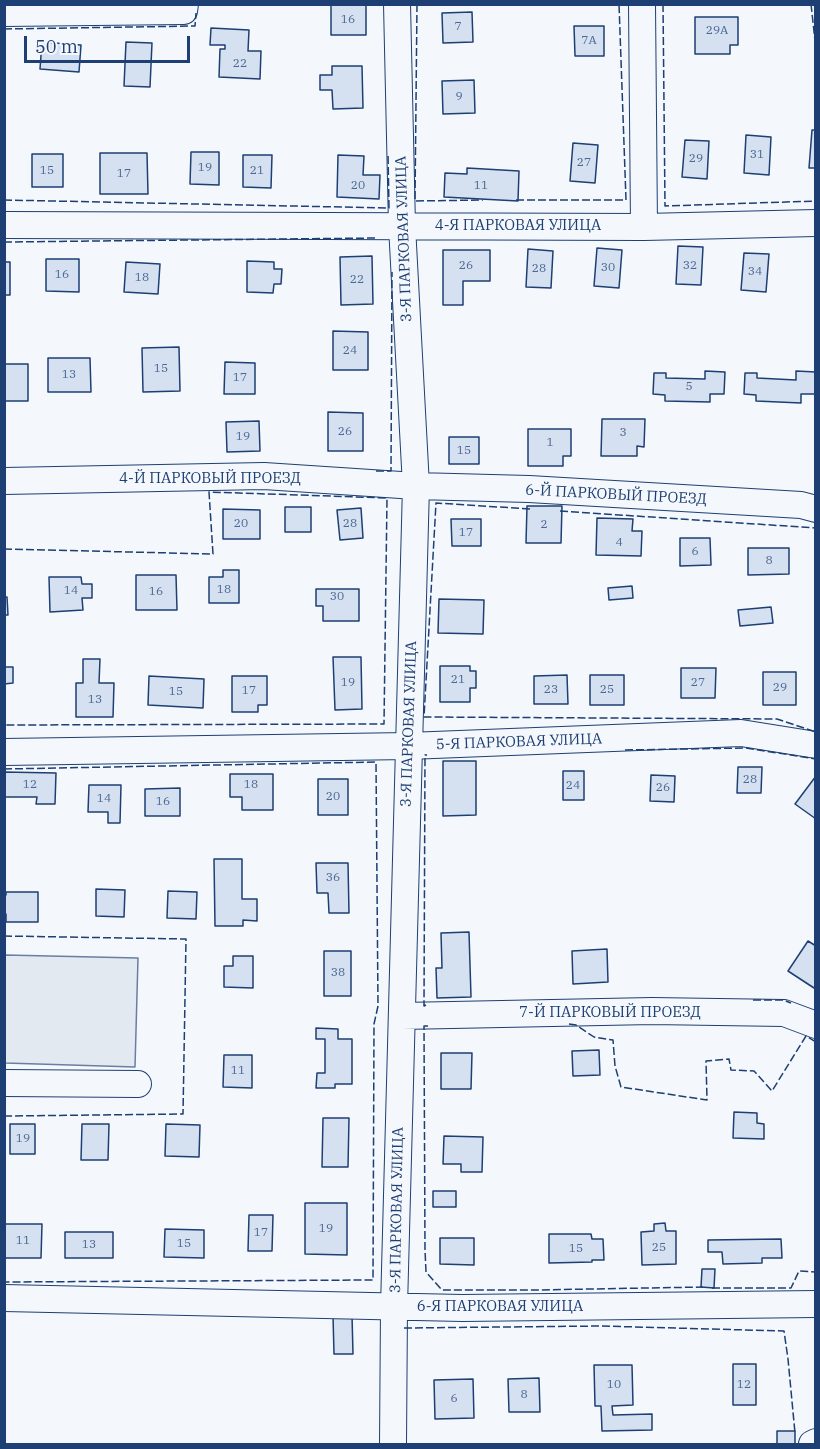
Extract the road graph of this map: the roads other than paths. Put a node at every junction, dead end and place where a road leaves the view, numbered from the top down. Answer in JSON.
{"nodes":[{"id":1,"x":185,"y":4,"type":"edge"},
{"id":2,"x":398,"y":4,"type":"edge"},
{"id":3,"x":642,"y":4,"type":"edge"},
{"id":4,"x":4,"y":13,"type":"edge"},
{"id":5,"x":816,"y":223,"type":"edge"},
{"id":6,"x":4,"y":225,"type":"edge"},
{"id":7,"x":402,"y":226,"type":"junction"},
{"id":8,"x":644,"y":227,"type":"junction"},
{"id":9,"x":4,"y":482,"type":"edge"},
{"id":10,"x":416,"y":486,"type":"junction"},
{"id":11,"x":816,"y":509,"type":"edge"},
{"id":12,"x":408,"y":746,"type":"junction"},
{"id":13,"x":816,"y":746,"type":"edge"},
{"id":14,"x":4,"y":752,"type":"edge"},
{"id":15,"x":402,"y":1016,"type":"junction"},
{"id":16,"x":816,"y":1025,"type":"edge"},
{"id":17,"x":4,"y":1083,"type":"edge"},
{"id":18,"x":138,"y":1084,"type":"dead end"},
{"id":19,"x":4,"y":1298,"type":"edge"},
{"id":20,"x":816,"y":1304,"type":"edge"},
{"id":21,"x":394,"y":1307,"type":"junction"},
{"id":22,"x":393,"y":1444,"type":"edge"}],
"edges":[{"from":1,"to":4,"type":"street"},
{"from":2,"to":7,"type":"street","name":"3-Я ПАРКОВАЯ УЛИЦА"},
{"from":3,"to":8,"type":"street"},
{"from":5,"to":8,"type":"street","name":"4-Я ПАРКОВАЯ УЛИЦА"},
{"from":6,"to":7,"type":"street","name":"4-Я ПАРКОВАЯ УЛИЦА"},
{"from":7,"to":8,"type":"street","name":"4-Я ПАРКОВАЯ УЛИЦА"},
{"from":7,"to":10,"type":"street","name":"3-Я ПАРКОВАЯ УЛИЦА"},
{"from":9,"to":10,"type":"street","name":"4-Й ПАРКОВЫЙ ПРОЕЗД"},
{"from":10,"to":11,"type":"street","name":"6-Й ПАРКОВЫЙ ПРОЕЗД"},
{"from":10,"to":12,"type":"street","name":"3-Я ПАРКОВАЯ УЛИЦА"},
{"from":12,"to":13,"type":"street","name":"5-Я ПАРКОВАЯ УЛИЦА"},
{"from":12,"to":14,"type":"street","name":"5-Я ПАРКОВАЯ УЛИЦА"},
{"from":12,"to":15,"type":"street","name":"3-Я ПАРКОВАЯ УЛИЦА"},
{"from":15,"to":16,"type":"street","name":"7-Й ПАРКОВЫЙ ПРОЕЗД"},
{"from":15,"to":21,"type":"street","name":"3-Я ПАРКОВАЯ УЛИЦА"},
{"from":17,"to":18,"type":"street"},
{"from":19,"to":21,"type":"street","name":"6-Я ПАРКОВАЯ УЛИЦА"},
{"from":20,"to":21,"type":"street","name":"6-Я ПАРКОВАЯ УЛИЦА"},
{"from":21,"to":22,"type":"street","name":"3-Я ПАРКОВАЯ УЛИЦА"}]}
